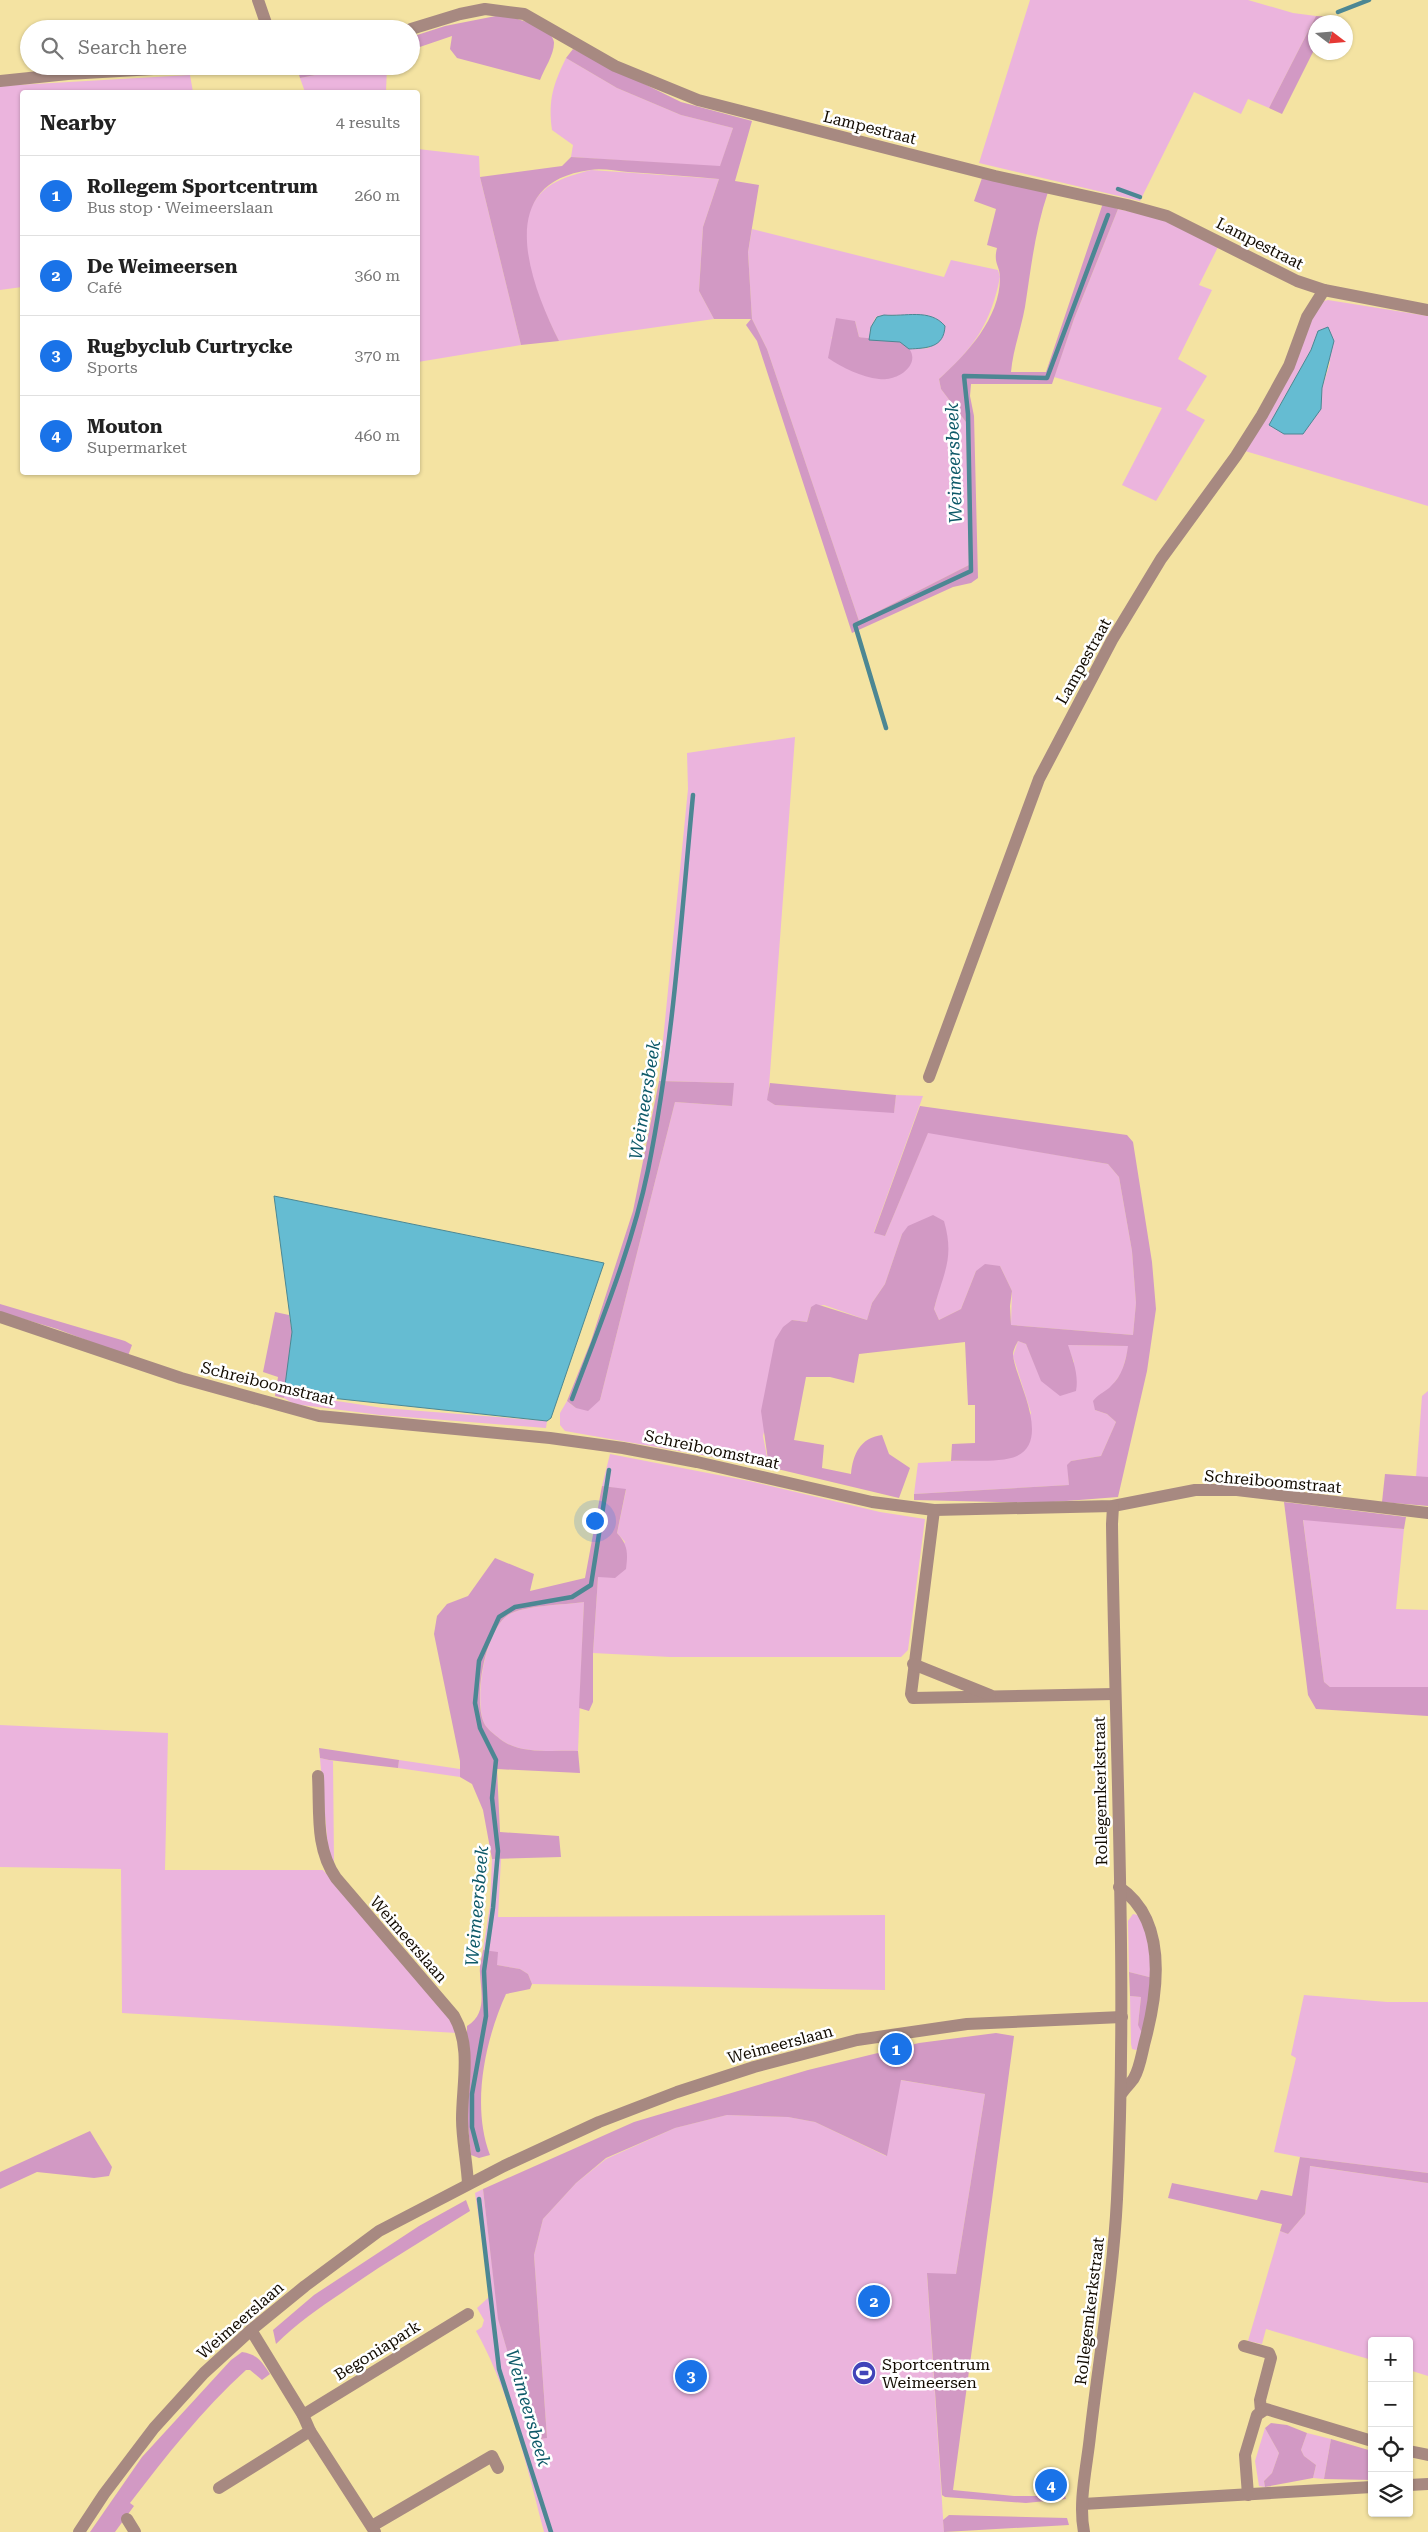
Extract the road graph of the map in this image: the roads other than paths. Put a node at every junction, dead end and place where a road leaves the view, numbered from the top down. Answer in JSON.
{"nodes":[{"id":1,"x":258,"y":0,"type":"edge"},
{"id":2,"x":265,"y":20,"type":"edge"},
{"id":3,"x":420,"y":26,"type":"edge"},
{"id":4,"x":58,"y":75,"type":"edge"},
{"id":5,"x":0,"y":81,"type":"edge"},
{"id":6,"x":1324,"y":290,"type":"junction"},
{"id":7,"x":1428,"y":310,"type":"edge"},
{"id":8,"x":929,"y":1077,"type":"dead end"},
{"id":9,"x":0,"y":1316,"type":"edge"},
{"id":10,"x":1114,"y":1506,"type":"junction"},
{"id":11,"x":934,"y":1510,"type":"junction"},
{"id":12,"x":1428,"y":1513,"type":"edge"},
{"id":13,"x":913,"y":1664,"type":"junction"},
{"id":14,"x":1114,"y":1694,"type":"junction"},
{"id":15,"x":994,"y":1697,"type":"junction"},
{"id":16,"x":318,"y":1776,"type":"dead end"},
{"id":17,"x":1119,"y":1887,"type":"junction"},
{"id":18,"x":1122,"y":2016,"type":"junction"},
{"id":19,"x":1122,"y":2093,"type":"junction"},
{"id":20,"x":468,"y":2184,"type":"junction"},
{"id":21,"x":468,"y":2314,"type":"dead end"},
{"id":22,"x":251,"y":2330,"type":"junction"},
{"id":23,"x":1244,"y":2346,"type":"dead end"},
{"id":24,"x":1261,"y":2411,"type":"junction"},
{"id":25,"x":303,"y":2415,"type":"junction"},
{"id":26,"x":310,"y":2431,"type":"junction"},
{"id":27,"x":1368,"y":2439,"type":"edge"},
{"id":28,"x":1413,"y":2452,"type":"edge"},
{"id":29,"x":1428,"y":2454,"type":"edge"},
{"id":30,"x":498,"y":2468,"type":"dead end"},
{"id":31,"x":1428,"y":2484,"type":"edge"},
{"id":32,"x":1413,"y":2485,"type":"edge"},
{"id":33,"x":1368,"y":2487,"type":"edge"},
{"id":34,"x":219,"y":2488,"type":"dead end"},
{"id":35,"x":1248,"y":2495,"type":"junction"},
{"id":36,"x":1083,"y":2504,"type":"junction"},
{"id":37,"x":127,"y":2519,"type":"dead end"},
{"id":38,"x":374,"y":2529,"type":"edge"},
{"id":39,"x":79,"y":2532,"type":"edge"},
{"id":40,"x":135,"y":2532,"type":"edge"},
{"id":41,"x":1084,"y":2532,"type":"edge"}],
"edges":[{"from":1,"to":2,"type":"street"},
{"from":3,"to":6,"type":"street","name":"Lampestraat"},
{"from":4,"to":5,"type":"street"},
{"from":6,"to":7,"type":"street","name":"Lampestraat"},
{"from":6,"to":8,"type":"street","name":"Lampestraat"},
{"from":9,"to":11,"type":"street","name":"Schreiboomstraat"},
{"from":10,"to":11,"type":"street","name":"Schreiboomstraat"},
{"from":10,"to":12,"type":"street","name":"Schreiboomstraat"},
{"from":10,"to":14,"type":"street","name":"Rollegemkerkstraat"},
{"from":11,"to":13,"type":"street","name":"Rollegemkerkstraat"},
{"from":13,"to":15,"type":"street","name":"Rollegemkerkstraat"},
{"from":13,"to":15,"type":"street","name":"Rollegemkerkstraat"},
{"from":14,"to":15,"type":"street","name":"Rollegemkerkstraat"},
{"from":14,"to":17,"type":"street","name":"Rollegemkerkstraat"},
{"from":16,"to":20,"type":"street","name":"Weimeerslaan"},
{"from":17,"to":18,"type":"street","name":"Rollegemkerkstraat"},
{"from":17,"to":19,"type":"street","name":"Rollegemkerkstraat"},
{"from":18,"to":19,"type":"street","name":"Rollegemkerkstraat"},
{"from":18,"to":20,"type":"street","name":"Weimeerslaan"},
{"from":19,"to":36,"type":"street","name":"Rollegemkerkstraat"},
{"from":20,"to":22,"type":"street","name":"Weimeerslaan"},
{"from":21,"to":25,"type":"street","name":"Begoniapark"},
{"from":22,"to":25,"type":"street"},
{"from":22,"to":39,"type":"street","name":"Weimeerslaan"},
{"from":23,"to":24,"type":"street"},
{"from":24,"to":27,"type":"street"},
{"from":24,"to":35,"type":"street"},
{"from":25,"to":26,"type":"street"},
{"from":26,"to":34,"type":"street"},
{"from":26,"to":38,"type":"street"},
{"from":28,"to":29,"type":"street"},
{"from":30,"to":38,"type":"street"},
{"from":31,"to":32,"type":"street"},
{"from":33,"to":35,"type":"street"},
{"from":35,"to":36,"type":"street"},
{"from":36,"to":41,"type":"street","name":"Rollegemkerkstraat"},
{"from":37,"to":40,"type":"street"}]}
